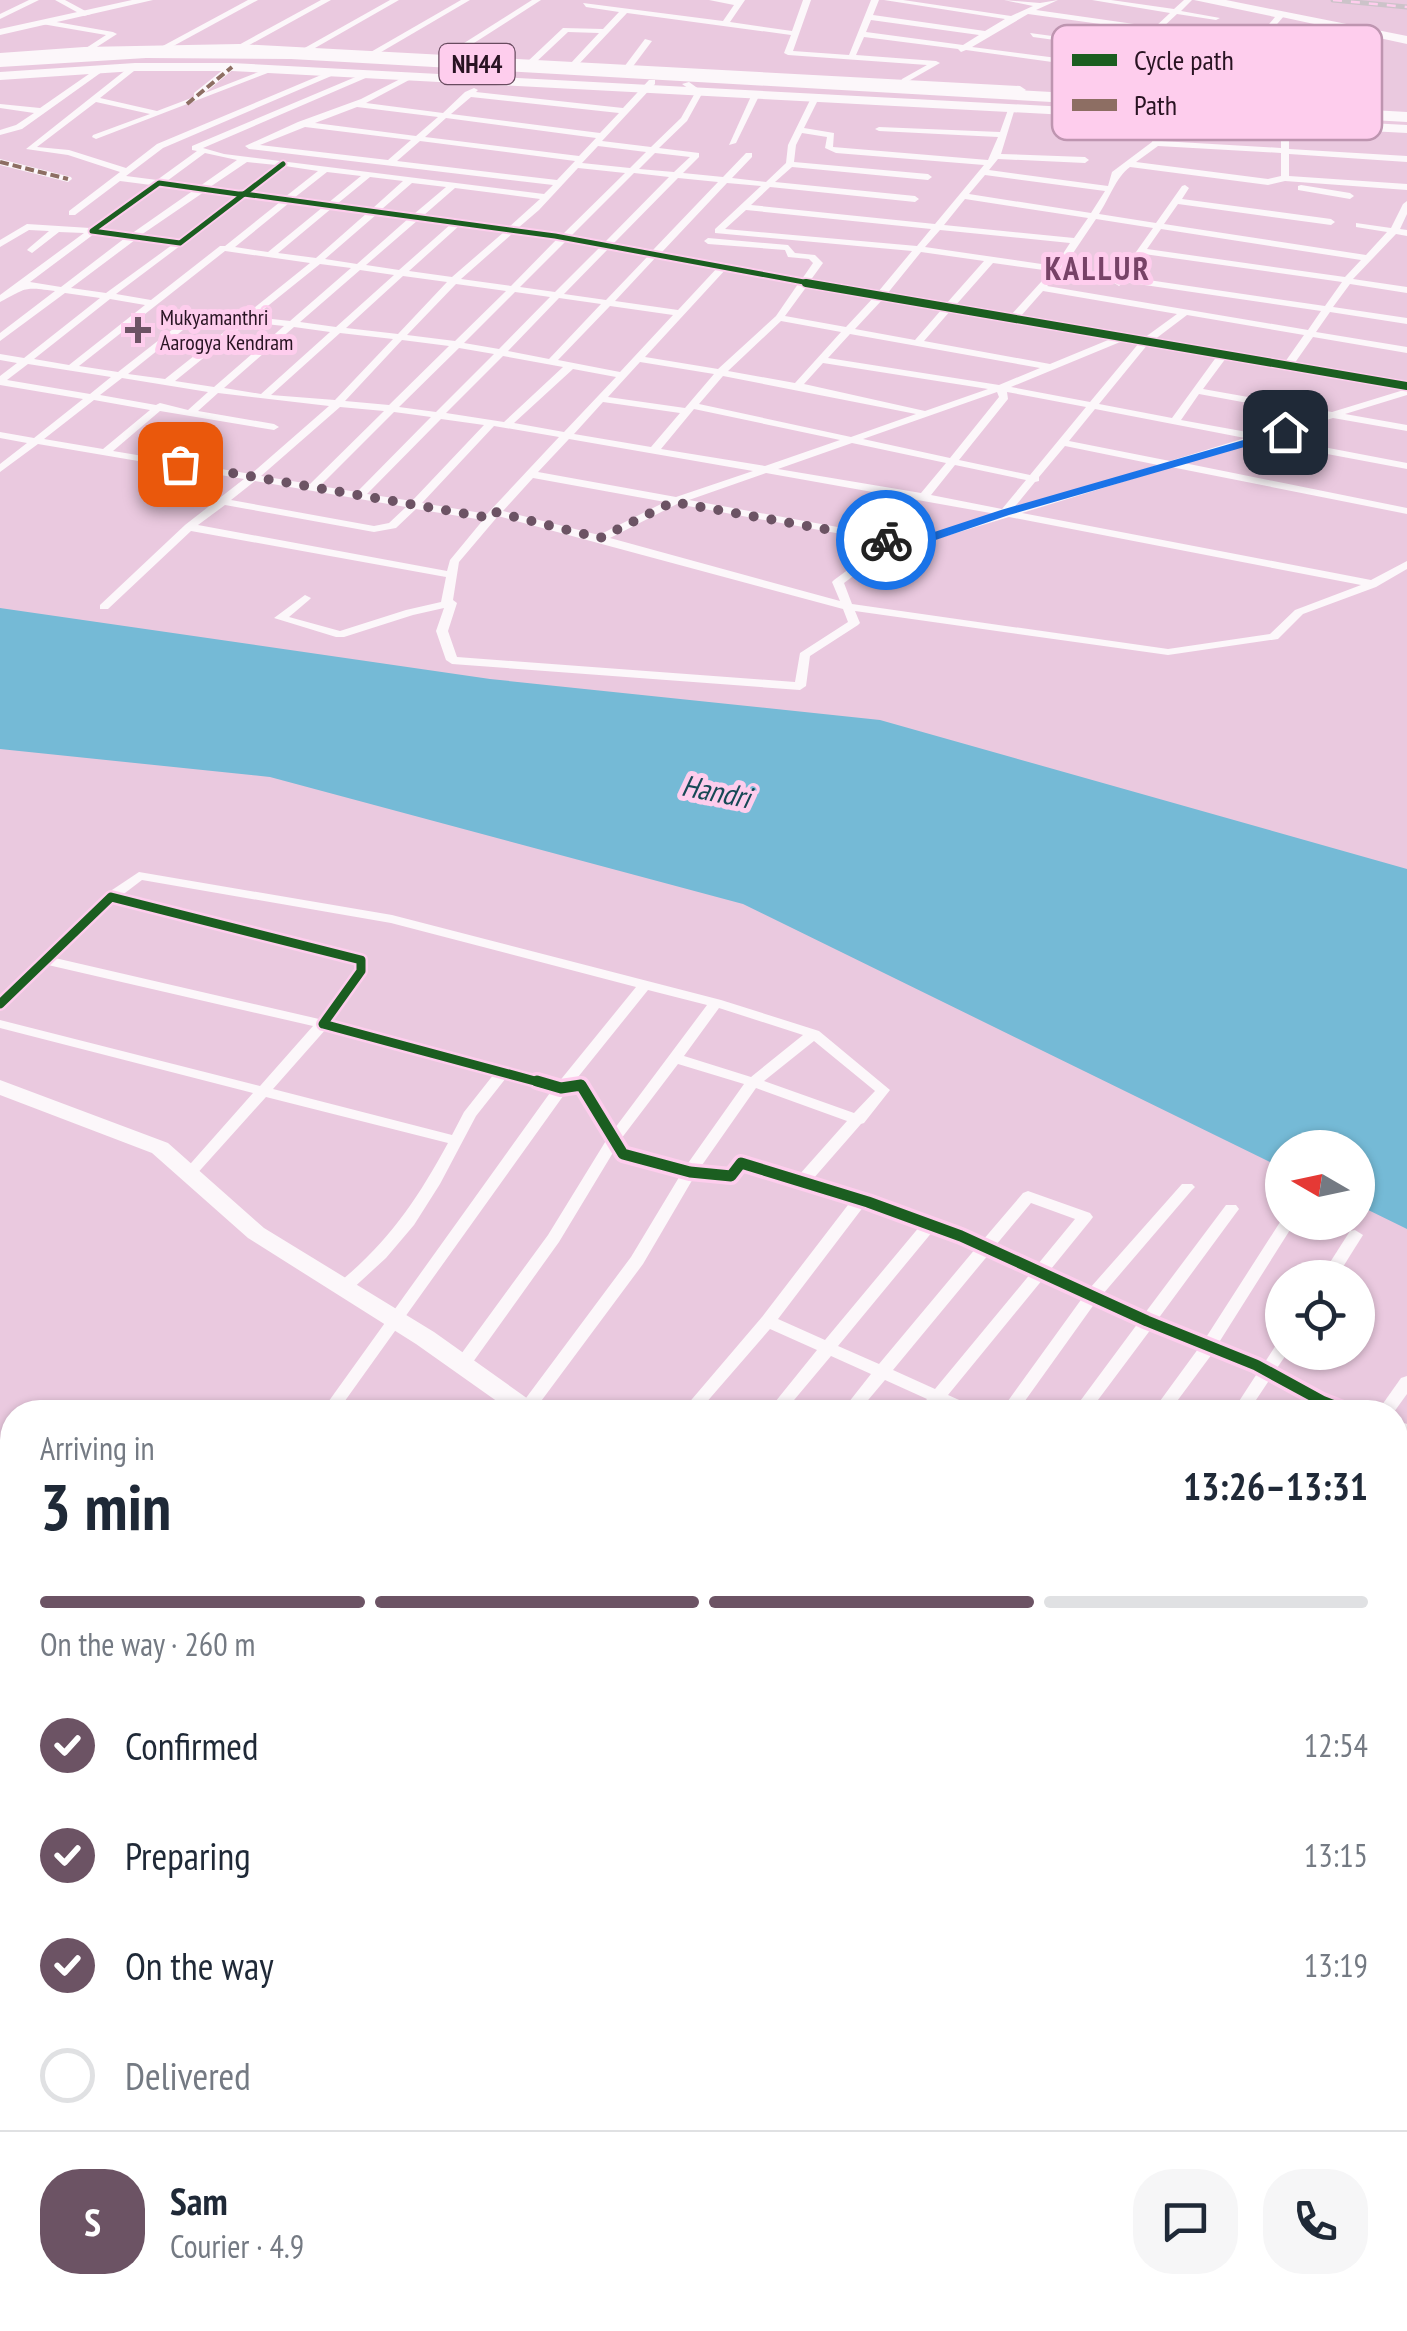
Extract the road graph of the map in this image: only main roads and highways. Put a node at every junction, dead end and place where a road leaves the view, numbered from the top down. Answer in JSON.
{"nodes":[{"id":1,"x":1208,"y":0,"type":"edge"},
{"id":2,"x":1248,"y":0,"type":"edge"},
{"id":3,"x":1262,"y":0,"type":"edge"},
{"id":4,"x":1288,"y":15,"type":"junction"},
{"id":5,"x":1336,"y":25,"type":"edge"},
{"id":6,"x":1338,"y":25,"type":"edge"},
{"id":7,"x":1382,"y":34,"type":"edge"},
{"id":8,"x":1382,"y":34,"type":"edge"},
{"id":9,"x":1407,"y":39,"type":"edge"},
{"id":10,"x":0,"y":65,"type":"edge"},
{"id":11,"x":686,"y":80,"type":"junction"},
{"id":12,"x":719,"y":82,"type":"junction"},
{"id":13,"x":912,"y":82,"type":"road end"},
{"id":14,"x":798,"y":96,"type":"road end"},
{"id":15,"x":1052,"y":101,"type":"edge"},
{"id":16,"x":1382,"y":120,"type":"edge"},
{"id":17,"x":1407,"y":121,"type":"edge"}],
"edges":[{"from":1,"to":5,"type":"main road"},
{"from":2,"to":4,"type":"main road"},
{"from":3,"to":4,"type":"main road"},
{"from":4,"to":6,"type":"main road"},
{"from":7,"to":9,"type":"main road"},
{"from":8,"to":9,"type":"main road"},
{"from":10,"to":11,"type":"highway","number":"NH44"},
{"from":10,"to":11,"type":"highway","number":"NH44"},
{"from":11,"to":12,"type":"highway","number":"NH44"},
{"from":12,"to":13,"type":"highway"},
{"from":12,"to":14,"type":"highway"},
{"from":12,"to":15,"type":"highway","number":"NH44"},
{"from":16,"to":17,"type":"highway","number":"NH44"}]}
